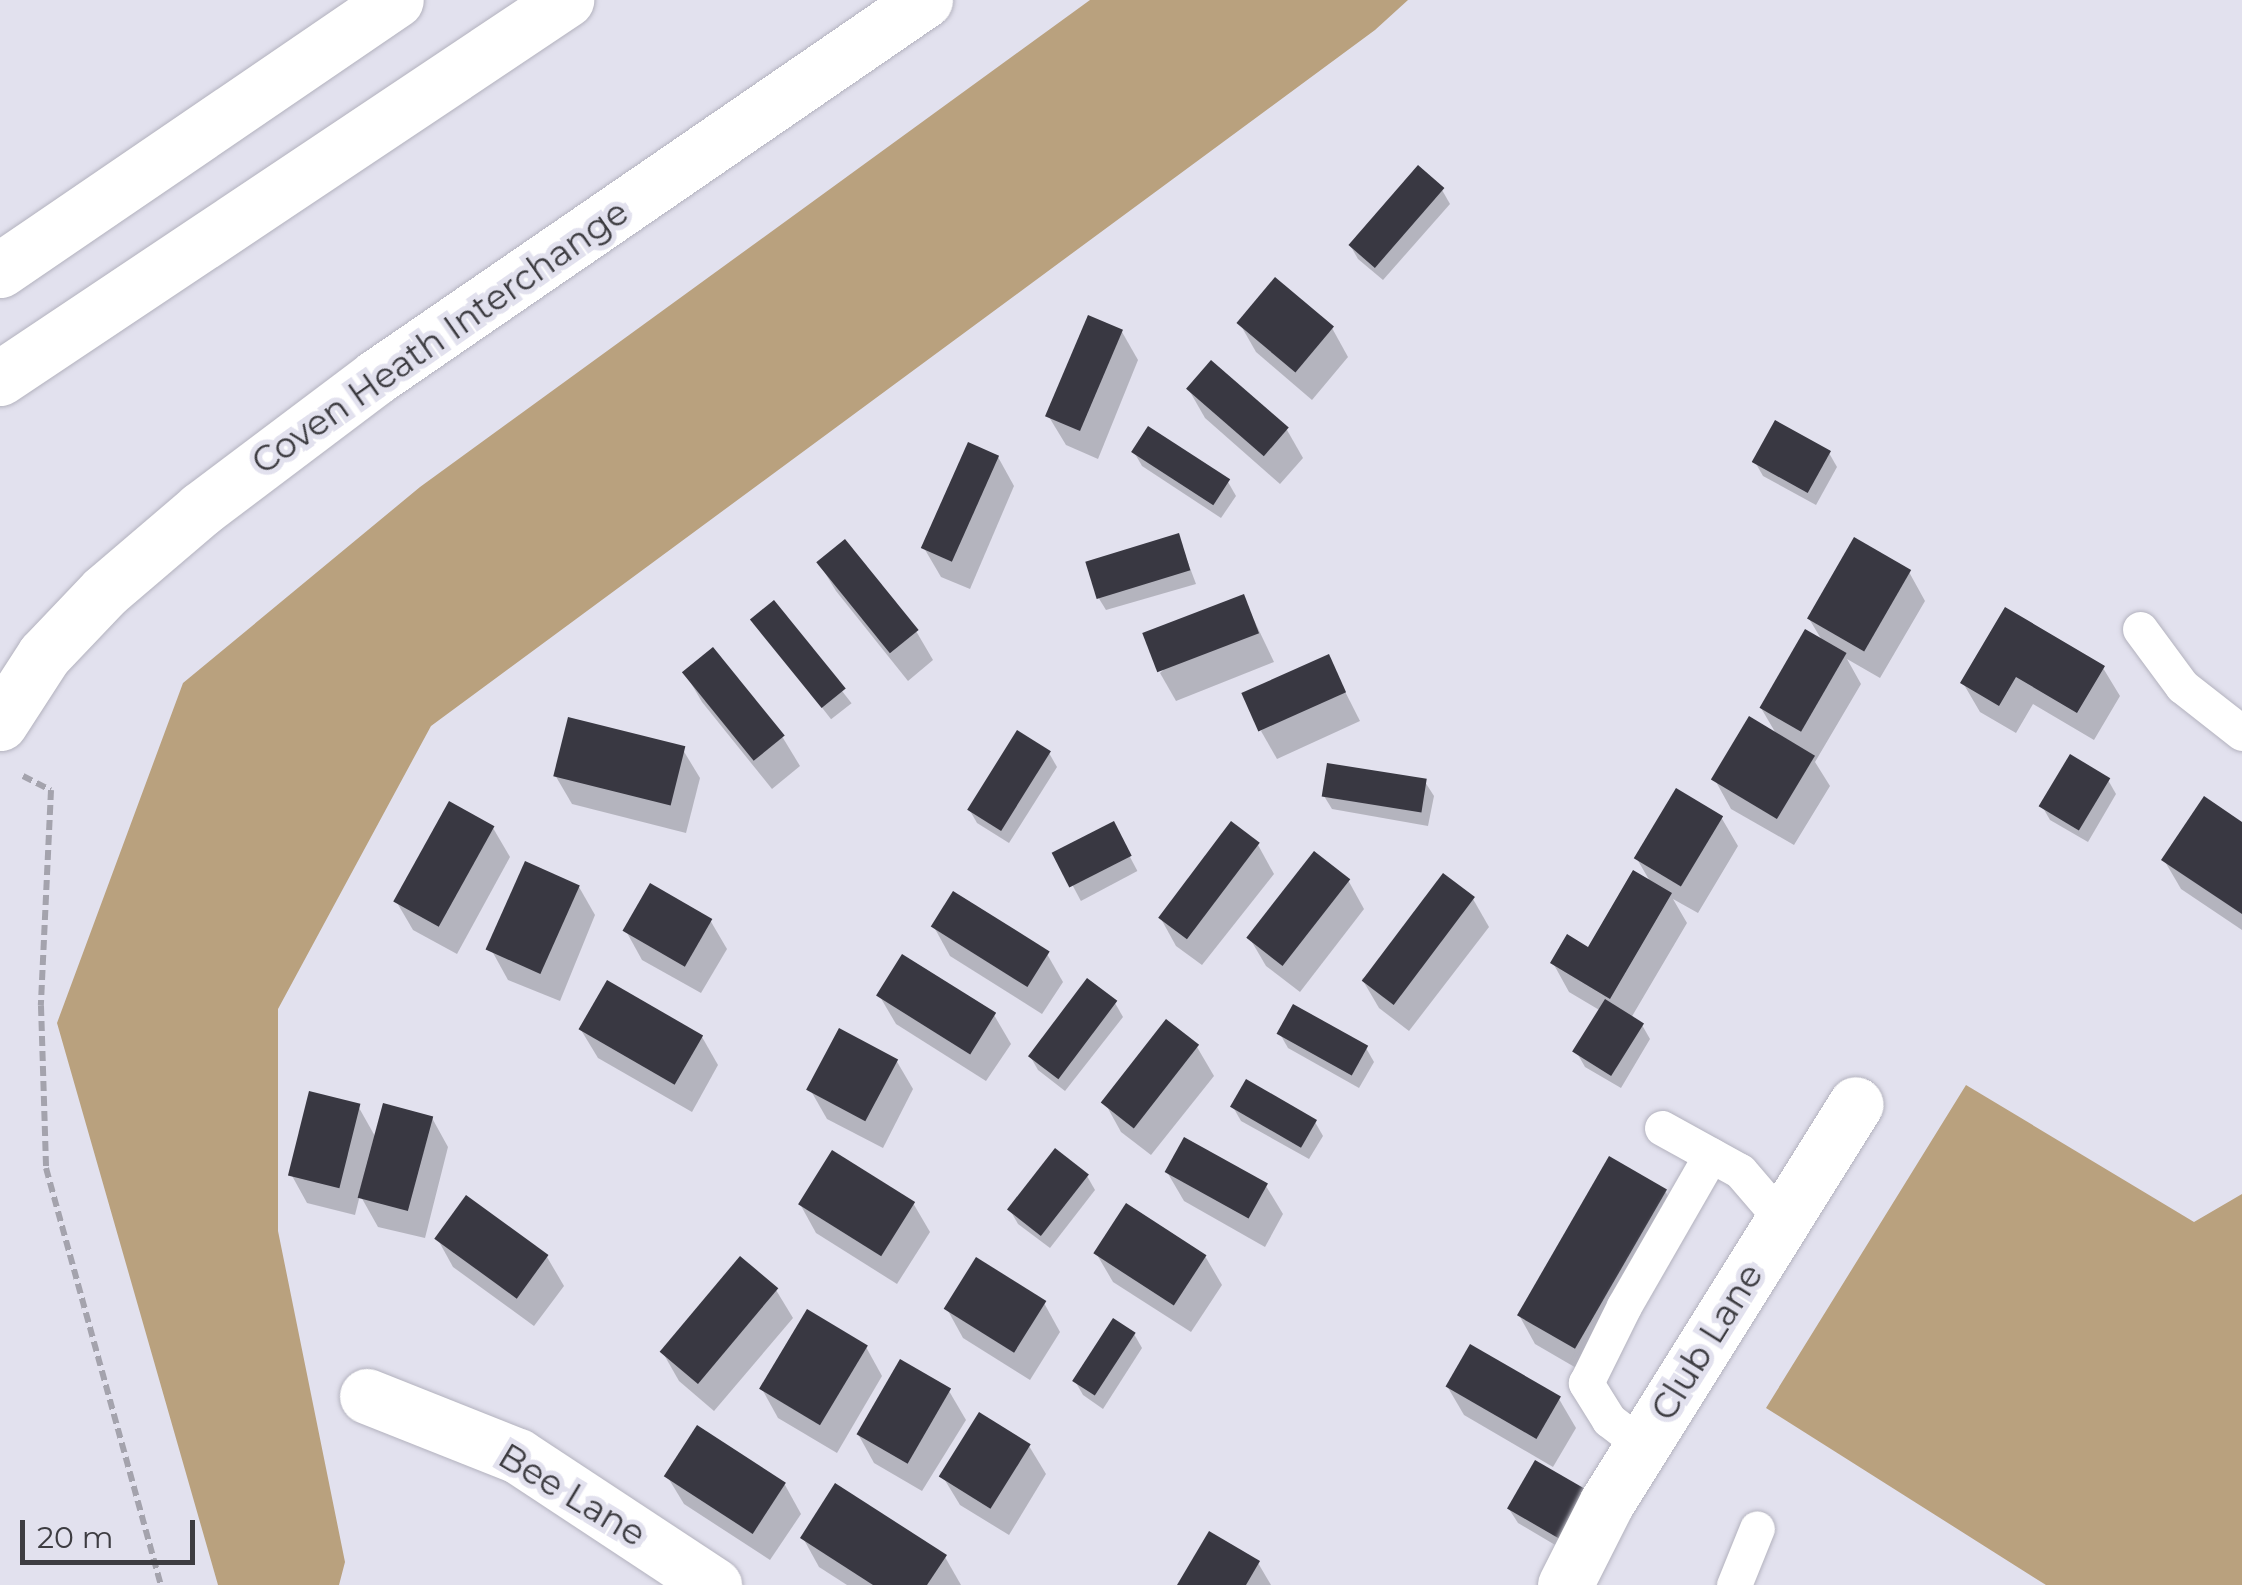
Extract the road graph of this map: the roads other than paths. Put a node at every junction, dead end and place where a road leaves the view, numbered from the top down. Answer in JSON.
{"nodes":[{"id":1,"x":396,"y":0,"type":"edge"},
{"id":2,"x":566,"y":0,"type":"edge"},
{"id":3,"x":925,"y":0,"type":"edge"},
{"id":4,"x":0,"y":270,"type":"edge"},
{"id":5,"x":0,"y":378,"type":"edge"},
{"id":6,"x":2140,"y":628,"type":"dead end"},
{"id":7,"x":2242,"y":733,"type":"edge"},
{"id":8,"x":8,"y":748,"type":"edge"},
{"id":9,"x":1856,"y":1104,"type":"dead end"},
{"id":10,"x":1662,"y":1128,"type":"dead end"},
{"id":11,"x":1711,"y":1155,"type":"junction"},
{"id":12,"x":1783,"y":1221,"type":"junction"},
{"id":13,"x":367,"y":1396,"type":"dead end"},
{"id":14,"x":1643,"y":1446,"type":"junction"},
{"id":15,"x":1757,"y":1528,"type":"dead end"},
{"id":16,"x":714,"y":1585,"type":"edge"},
{"id":17,"x":1565,"y":1585,"type":"edge"},
{"id":18,"x":1734,"y":1585,"type":"edge"}],
"edges":[{"from":1,"to":4,"type":"main road"},
{"from":2,"to":5,"type":"main road"},
{"from":3,"to":8,"type":"main road","name":"Coven Heath Interchange"},
{"from":6,"to":7,"type":"lane"},
{"from":9,"to":12,"type":"main road","name":"Club Lane"},
{"from":10,"to":11,"type":"lane"},
{"from":11,"to":12,"type":"lane"},
{"from":11,"to":14,"type":"lane"},
{"from":12,"to":14,"type":"main road","name":"Club Lane"},
{"from":13,"to":16,"type":"main road","name":"Bee Lane"},
{"from":14,"to":17,"type":"main road","name":"Club Lane"},
{"from":15,"to":18,"type":"lane"}]}
